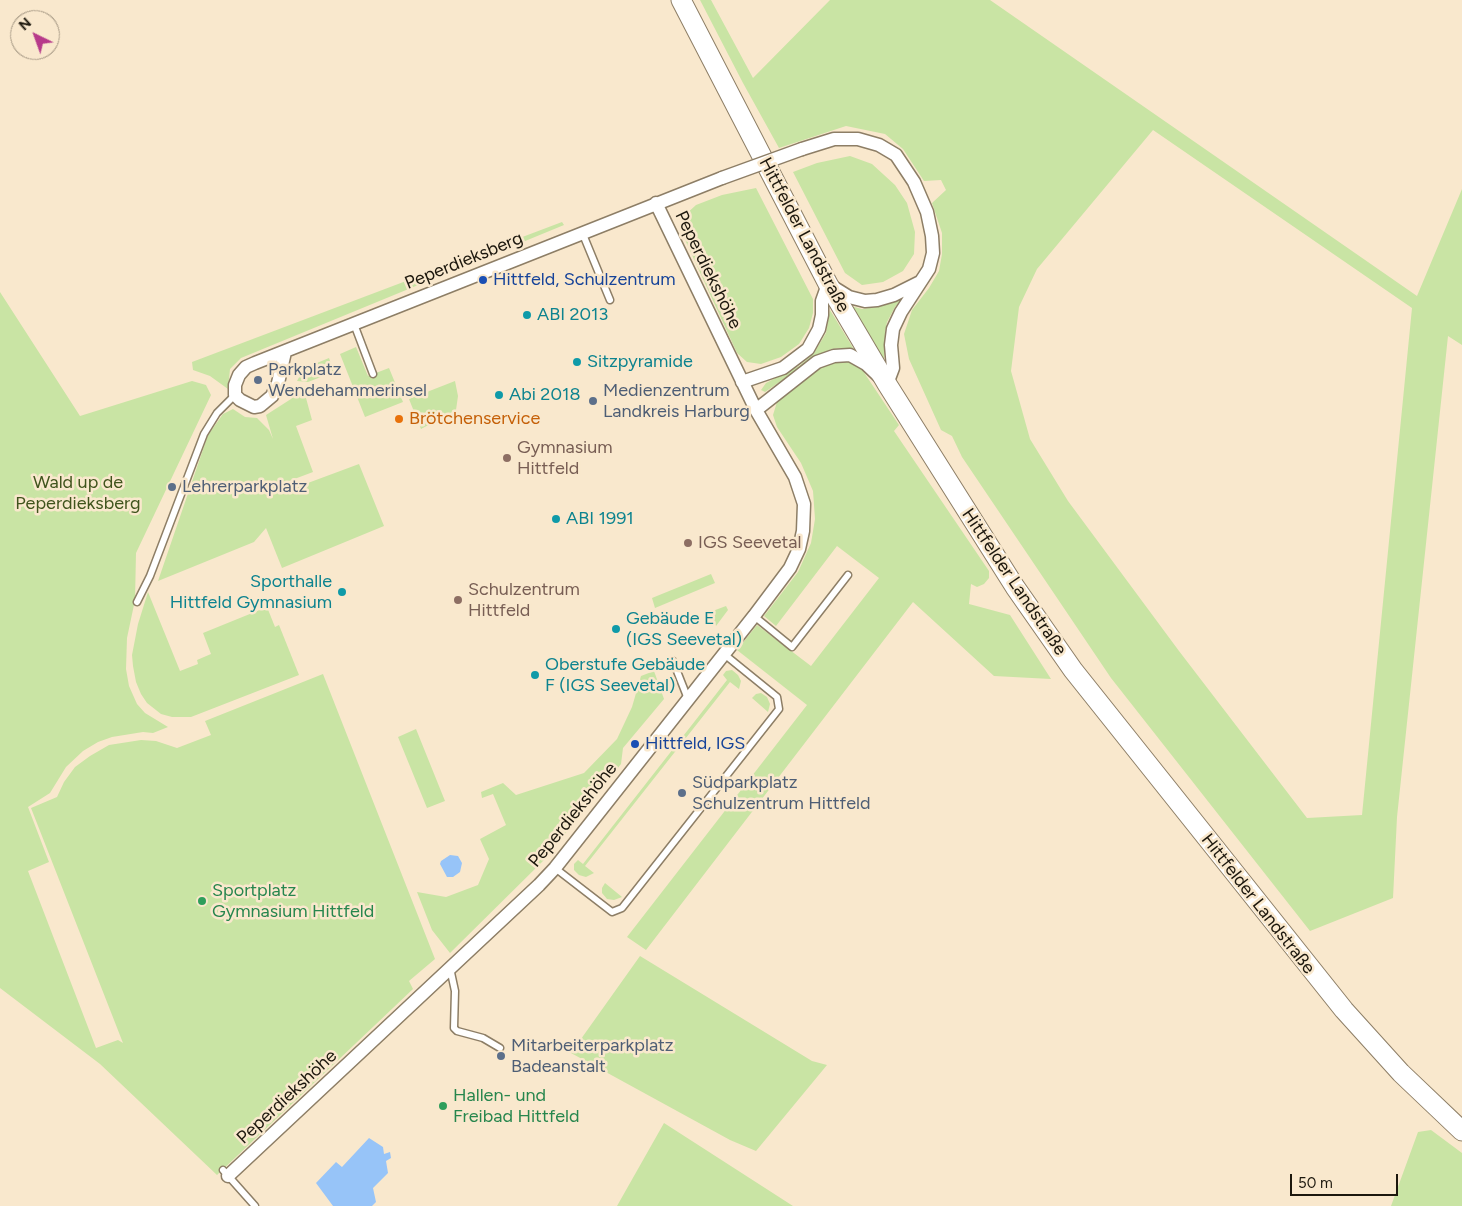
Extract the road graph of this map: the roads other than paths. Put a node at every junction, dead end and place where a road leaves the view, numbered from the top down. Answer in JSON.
{"nodes":[{"id":1,"x":681,"y":0,"type":"edge"},
{"id":2,"x":656,"y":203,"type":"junction"},
{"id":3,"x":582,"y":232,"type":"junction"},
{"id":4,"x":920,"y":282,"type":"junction"},
{"id":5,"x":828,"y":284,"type":"junction"},
{"id":6,"x":610,"y":300,"type":"dead end"},
{"id":7,"x":354,"y":324,"type":"junction"},
{"id":8,"x":285,"y":352,"type":"junction"},
{"id":9,"x":374,"y":374,"type":"dead end"},
{"id":10,"x":742,"y":382,"type":"junction"},
{"id":11,"x":887,"y":384,"type":"junction"},
{"id":12,"x":235,"y":395,"type":"junction"},
{"id":13,"x":756,"y":410,"type":"junction"},
{"id":14,"x":848,"y":575,"type":"dead end"},
{"id":15,"x":138,"y":602,"type":"dead end"},
{"id":16,"x":754,"y":616,"type":"junction"},
{"id":17,"x":724,"y":654,"type":"junction"},
{"id":18,"x":673,"y":661,"type":"dead end"},
{"id":19,"x":688,"y":699,"type":"junction"},
{"id":20,"x":555,"y":868,"type":"junction"},
{"id":21,"x":450,"y":968,"type":"junction"},
{"id":22,"x":500,"y":1048,"type":"dead end"},
{"id":23,"x":1434,"y":1103,"type":"junction"},
{"id":24,"x":1462,"y":1120,"type":"edge"},
{"id":25,"x":1462,"y":1131,"type":"edge"},
{"id":26,"x":226,"y":1173,"type":"joint"},
{"id":27,"x":255,"y":1206,"type":"edge"}],
"edges":[{"from":1,"to":5,"type":"main road","name":"Hittfelder Landstraße"},
{"from":2,"to":3,"type":"street","name":"Peperdieksberg"},
{"from":2,"to":4,"type":"street","name":"Peperdiekshöhe","bridge":true},
{"from":2,"to":10,"type":"street","name":"Peperdiekshöhe"},
{"from":3,"to":6,"type":"lane"},
{"from":3,"to":7,"type":"street","name":"Peperdieksberg"},
{"from":4,"to":5,"type":"street"},
{"from":4,"to":11,"type":"street","name":"Peperdiekshöhe"},
{"from":5,"to":10,"type":"street"},
{"from":5,"to":11,"type":"main road","name":"Hittfelder Landstraße"},
{"from":7,"to":8,"type":"street","name":"Peperdieksberg"},
{"from":7,"to":9,"type":"lane"},
{"from":8,"to":12,"type":"street","name":"Peperdieksberg"},
{"from":8,"to":12,"type":"street"},
{"from":10,"to":13,"type":"street","name":"Peperdiekshöhe"},
{"from":11,"to":13,"type":"street"},
{"from":11,"to":23,"type":"main road","name":"Hittfelder Landstraße"},
{"from":12,"to":15,"type":"lane"},
{"from":13,"to":16,"type":"street","name":"Peperdiekshöhe"},
{"from":14,"to":16,"type":"lane"},
{"from":16,"to":17,"type":"street","name":"Peperdiekshöhe"},
{"from":17,"to":19,"type":"street","name":"Peperdiekshöhe"},
{"from":17,"to":20,"type":"lane"},
{"from":18,"to":19,"type":"lane"},
{"from":19,"to":20,"type":"street","name":"Peperdiekshöhe"},
{"from":20,"to":21,"type":"street","name":"Peperdiekshöhe"},
{"from":21,"to":22,"type":"lane"},
{"from":21,"to":26,"type":"street","name":"Peperdiekshöhe"},
{"from":23,"to":24,"type":"main road","name":"Hittfelder Landstraße"},
{"from":23,"to":25,"type":"main road","name":"Hittfelder Landstraße"},
{"from":26,"to":27,"type":"lane"}]}
